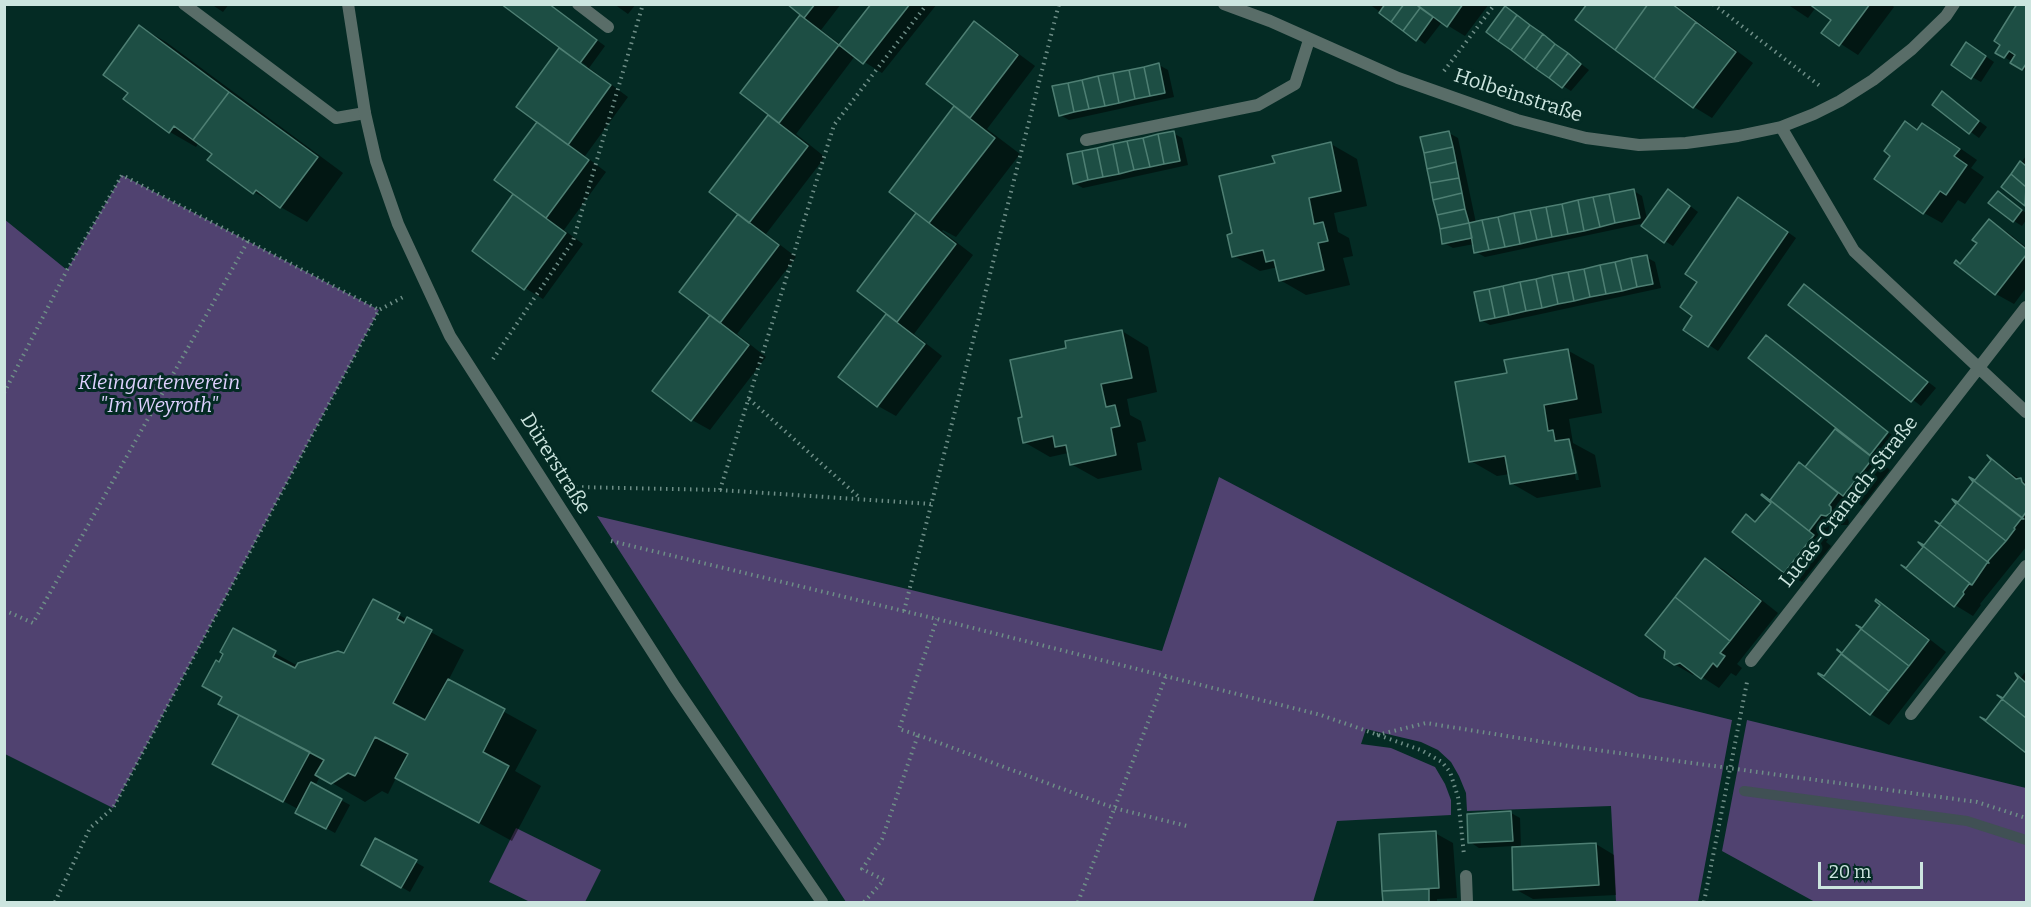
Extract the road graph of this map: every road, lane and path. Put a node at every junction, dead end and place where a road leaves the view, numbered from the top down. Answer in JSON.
{"nodes":[{"id":1,"x":184,"y":4,"type":"edge"},
{"id":2,"x":348,"y":4,"type":"edge"},
{"id":3,"x":578,"y":4,"type":"edge"},
{"id":4,"x":643,"y":4,"type":"edge"},
{"id":5,"x":927,"y":4,"type":"edge"},
{"id":6,"x":1059,"y":4,"type":"edge"},
{"id":7,"x":1224,"y":4,"type":"edge"},
{"id":8,"x":1495,"y":4,"type":"edge"},
{"id":9,"x":1713,"y":4,"type":"edge"},
{"id":10,"x":1954,"y":4,"type":"edge"},
{"id":11,"x":608,"y":27,"type":"dead end"},
{"id":12,"x":1309,"y":40,"type":"junction"},
{"id":13,"x":1431,"y":88,"type":"junction"},
{"id":14,"x":1840,"y":101,"type":"junction"},
{"id":15,"x":365,"y":113,"type":"junction"},
{"id":16,"x":1781,"y":127,"type":"junction"},
{"id":17,"x":1086,"y":140,"type":"dead end"},
{"id":18,"x":248,"y":241,"type":"junction"},
{"id":19,"x":426,"y":285,"type":"junction"},
{"id":20,"x":2026,"y":307,"type":"edge"},
{"id":21,"x":379,"y":310,"type":"junction"},
{"id":22,"x":497,"y":353,"type":"dead end"},
{"id":23,"x":1978,"y":368,"type":"junction"},
{"id":24,"x":4,"y":393,"type":"edge"},
{"id":25,"x":749,"y":399,"type":"junction"},
{"id":26,"x":2026,"y":412,"type":"edge"},
{"id":27,"x":546,"y":487,"type":"junction"},
{"id":28,"x":720,"y":490,"type":"junction"},
{"id":29,"x":861,"y":499,"type":"junction"},
{"id":30,"x":931,"y":504,"type":"junction"},
{"id":31,"x":575,"y":533,"type":"junction"},
{"id":32,"x":2026,"y":566,"type":"edge"},
{"id":33,"x":4,"y":610,"type":"edge"},
{"id":34,"x":904,"y":611,"type":"junction"},
{"id":35,"x":937,"y":619,"type":"junction"},
{"id":36,"x":1751,"y":661,"type":"joint"},
{"id":37,"x":1166,"y":676,"type":"junction"},
{"id":38,"x":1911,"y":714,"type":"dead end"},
{"id":39,"x":918,"y":735,"type":"junction"},
{"id":40,"x":1376,"y":735,"type":"junction"},
{"id":41,"x":1730,"y":768,"type":"junction"},
{"id":42,"x":1114,"y":808,"type":"junction"},
{"id":43,"x":2026,"y":818,"type":"edge"},
{"id":44,"x":1186,"y":826,"type":"dead end"},
{"id":45,"x":1466,"y":876,"type":"joint"},
{"id":46,"x":55,"y":903,"type":"edge"},
{"id":47,"x":822,"y":903,"type":"edge"},
{"id":48,"x":864,"y":903,"type":"edge"},
{"id":49,"x":1078,"y":903,"type":"edge"},
{"id":50,"x":1467,"y":903,"type":"edge"},
{"id":51,"x":1704,"y":903,"type":"edge"}],
"edges":[{"from":1,"to":15,"type":"street"},
{"from":2,"to":15,"type":"street","name":"Dürerstraße"},
{"from":3,"to":11,"type":"street"},
{"from":4,"to":22,"type":"path"},
{"from":5,"to":25,"type":"path"},
{"from":6,"to":30,"type":"path"},
{"from":7,"to":12,"type":"street","name":"Holbeinstraße"},
{"from":8,"to":13,"type":"path"},
{"from":9,"to":14,"type":"path"},
{"from":10,"to":14,"type":"street","name":"Holbeinstraße"},
{"from":12,"to":13,"type":"street","name":"Holbeinstraße"},
{"from":12,"to":17,"type":"street"},
{"from":13,"to":16,"type":"street","name":"Holbeinstraße"},
{"from":14,"to":16,"type":"street","name":"Holbeinstraße"},
{"from":15,"to":19,"type":"street","name":"Dürerstraße"},
{"from":16,"to":23,"type":"street"},
{"from":18,"to":21,"type":"path"},
{"from":18,"to":24,"type":"path"},
{"from":18,"to":33,"type":"path"},
{"from":19,"to":21,"type":"path"},
{"from":19,"to":27,"type":"street","name":"Dürerstraße"},
{"from":20,"to":23,"type":"street","name":"Lucas-Cranach-Straße"},
{"from":21,"to":46,"type":"path"},
{"from":23,"to":26,"type":"street"},
{"from":23,"to":36,"type":"street","name":"Lucas-Cranach-Straße"},
{"from":25,"to":28,"type":"path"},
{"from":25,"to":29,"type":"path"},
{"from":27,"to":28,"type":"path"},
{"from":27,"to":31,"type":"street","name":"Dürerstraße"},
{"from":28,"to":29,"type":"path"},
{"from":29,"to":30,"type":"path"},
{"from":30,"to":34,"type":"path"},
{"from":31,"to":34,"type":"path"},
{"from":31,"to":47,"type":"street","name":"Dürerstraße"},
{"from":32,"to":38,"type":"street"},
{"from":34,"to":35,"type":"path"},
{"from":35,"to":37,"type":"path"},
{"from":35,"to":39,"type":"path"},
{"from":36,"to":41,"type":"path"},
{"from":37,"to":40,"type":"path"},
{"from":37,"to":42,"type":"path"},
{"from":39,"to":42,"type":"path"},
{"from":39,"to":48,"type":"path"},
{"from":40,"to":41,"type":"path"},
{"from":40,"to":45,"type":"path"},
{"from":41,"to":43,"type":"path"},
{"from":41,"to":51,"type":"path"},
{"from":42,"to":44,"type":"path"},
{"from":42,"to":49,"type":"path"},
{"from":45,"to":50,"type":"street"}]}
